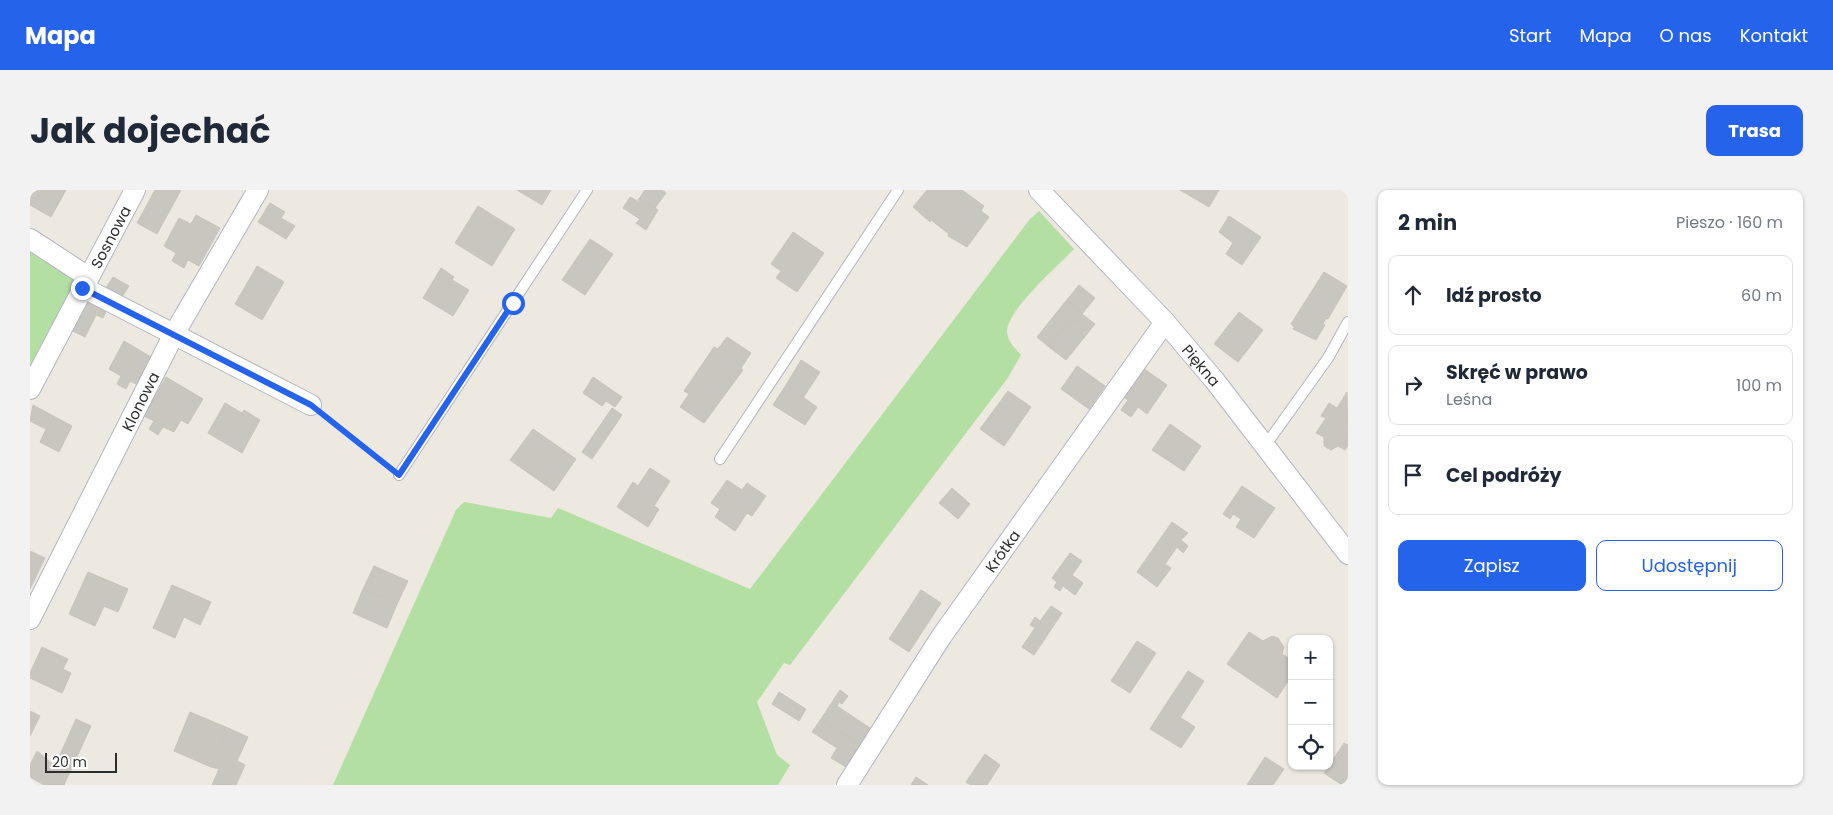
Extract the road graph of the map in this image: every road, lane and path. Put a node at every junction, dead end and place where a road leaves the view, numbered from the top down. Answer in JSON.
{"nodes":[{"id":1,"x":135,"y":190,"type":"edge"},
{"id":2,"x":258,"y":190,"type":"edge"},
{"id":3,"x":587,"y":190,"type":"edge"},
{"id":4,"x":898,"y":190,"type":"edge"},
{"id":5,"x":1040,"y":190,"type":"edge"},
{"id":6,"x":30,"y":239,"type":"edge"},
{"id":7,"x":85,"y":282,"type":"junction"},
{"id":8,"x":1165,"y":322,"type":"junction"},
{"id":9,"x":1348,"y":322,"type":"edge"},
{"id":10,"x":174,"y":334,"type":"junction"},
{"id":11,"x":30,"y":389,"type":"edge"},
{"id":12,"x":311,"y":405,"type":"joint"},
{"id":13,"x":1265,"y":446,"type":"junction"},
{"id":14,"x":720,"y":459,"type":"dead end"},
{"id":15,"x":399,"y":475,"type":"joint"},
{"id":16,"x":1348,"y":554,"type":"edge"},
{"id":17,"x":30,"y":619,"type":"edge"},
{"id":18,"x":847,"y":785,"type":"edge"}],
"edges":[{"from":1,"to":7,"type":"street","name":"Sosnowa"},
{"from":2,"to":10,"type":"street","name":"Klonowa"},
{"from":3,"to":15,"type":"lane"},
{"from":4,"to":14,"type":"lane"},
{"from":5,"to":8,"type":"street","name":"Piękna"},
{"from":6,"to":7,"type":"street"},
{"from":7,"to":10,"type":"street"},
{"from":7,"to":11,"type":"street","name":"Sosnowa"},
{"from":8,"to":13,"type":"street","name":"Piękna"},
{"from":8,"to":18,"type":"street","name":"Krótka"},
{"from":9,"to":13,"type":"lane"},
{"from":10,"to":12,"type":"street"},
{"from":10,"to":17,"type":"street","name":"Klonowa"},
{"from":12,"to":15,"type":"path"},
{"from":13,"to":16,"type":"street","name":"Piękna"}]}
